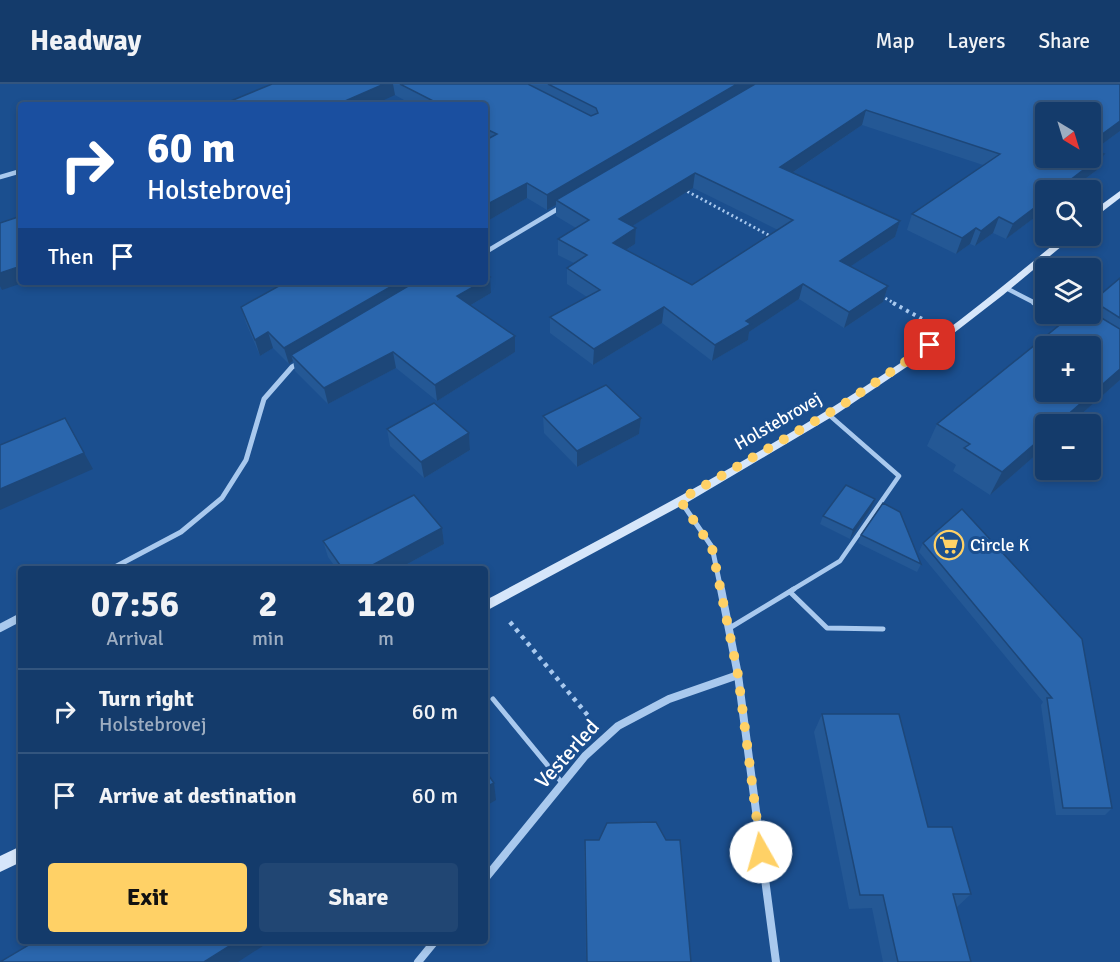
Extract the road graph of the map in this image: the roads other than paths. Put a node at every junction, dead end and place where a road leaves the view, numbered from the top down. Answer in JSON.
{"nodes":[{"id":1,"x":18,"y":172,"type":"edge"},
{"id":2,"x":0,"y":177,"type":"edge"},
{"id":3,"x":1120,"y":194,"type":"edge"},
{"id":4,"x":565,"y":205,"type":"edge"},
{"id":5,"x":1101,"y":209,"type":"edge"},
{"id":6,"x":1058,"y":246,"type":"edge"},
{"id":7,"x":488,"y":251,"type":"edge"},
{"id":8,"x":1006,"y":288,"type":"junction"},
{"id":9,"x":1035,"y":303,"type":"edge"},
{"id":10,"x":303,"y":361,"type":"edge"},
{"id":11,"x":828,"y":414,"type":"junction"},
{"id":12,"x":680,"y":500,"type":"junction"},
{"id":13,"x":117,"y":566,"type":"edge"},
{"id":14,"x":790,"y":592,"type":"junction"},
{"id":15,"x":489,"y":605,"type":"edge"},
{"id":16,"x":18,"y":619,"type":"edge"},
{"id":17,"x":0,"y":628,"type":"edge"},
{"id":18,"x":728,"y":629,"type":"junction"},
{"id":19,"x":884,"y":629,"type":"dead end"},
{"id":20,"x":738,"y":675,"type":"junction"},
{"id":21,"x":493,"y":699,"type":"dead end"},
{"id":22,"x":563,"y":784,"type":"junction"},
{"id":23,"x":18,"y":855,"type":"edge"},
{"id":24,"x":0,"y":864,"type":"edge"},
{"id":25,"x":488,"y":875,"type":"edge"},
{"id":26,"x":433,"y":944,"type":"edge"},
{"id":27,"x":418,"y":962,"type":"edge"},
{"id":28,"x":776,"y":962,"type":"edge"}],
"edges":[{"from":1,"to":2,"type":"street"},
{"from":3,"to":5,"type":"street"},
{"from":4,"to":7,"type":"street"},
{"from":6,"to":8,"type":"street","name":"Holstebrovej"},
{"from":8,"to":9,"type":"street"},
{"from":8,"to":11,"type":"street","name":"Holstebrovej"},
{"from":10,"to":13,"type":"street"},
{"from":11,"to":12,"type":"street","name":"Holstebrovej"},
{"from":11,"to":14,"type":"lane"},
{"from":12,"to":15,"type":"street","name":"Holstebrovej"},
{"from":12,"to":18,"type":"street"},
{"from":14,"to":18,"type":"lane"},
{"from":14,"to":19,"type":"lane"},
{"from":16,"to":17,"type":"street"},
{"from":18,"to":20,"type":"street"},
{"from":20,"to":22,"type":"street","name":"Vesterled"},
{"from":20,"to":28,"type":"street"},
{"from":21,"to":22,"type":"lane"},
{"from":22,"to":25,"type":"street","name":"Vesterled"},
{"from":23,"to":24,"type":"street"},
{"from":26,"to":27,"type":"street"}]}
